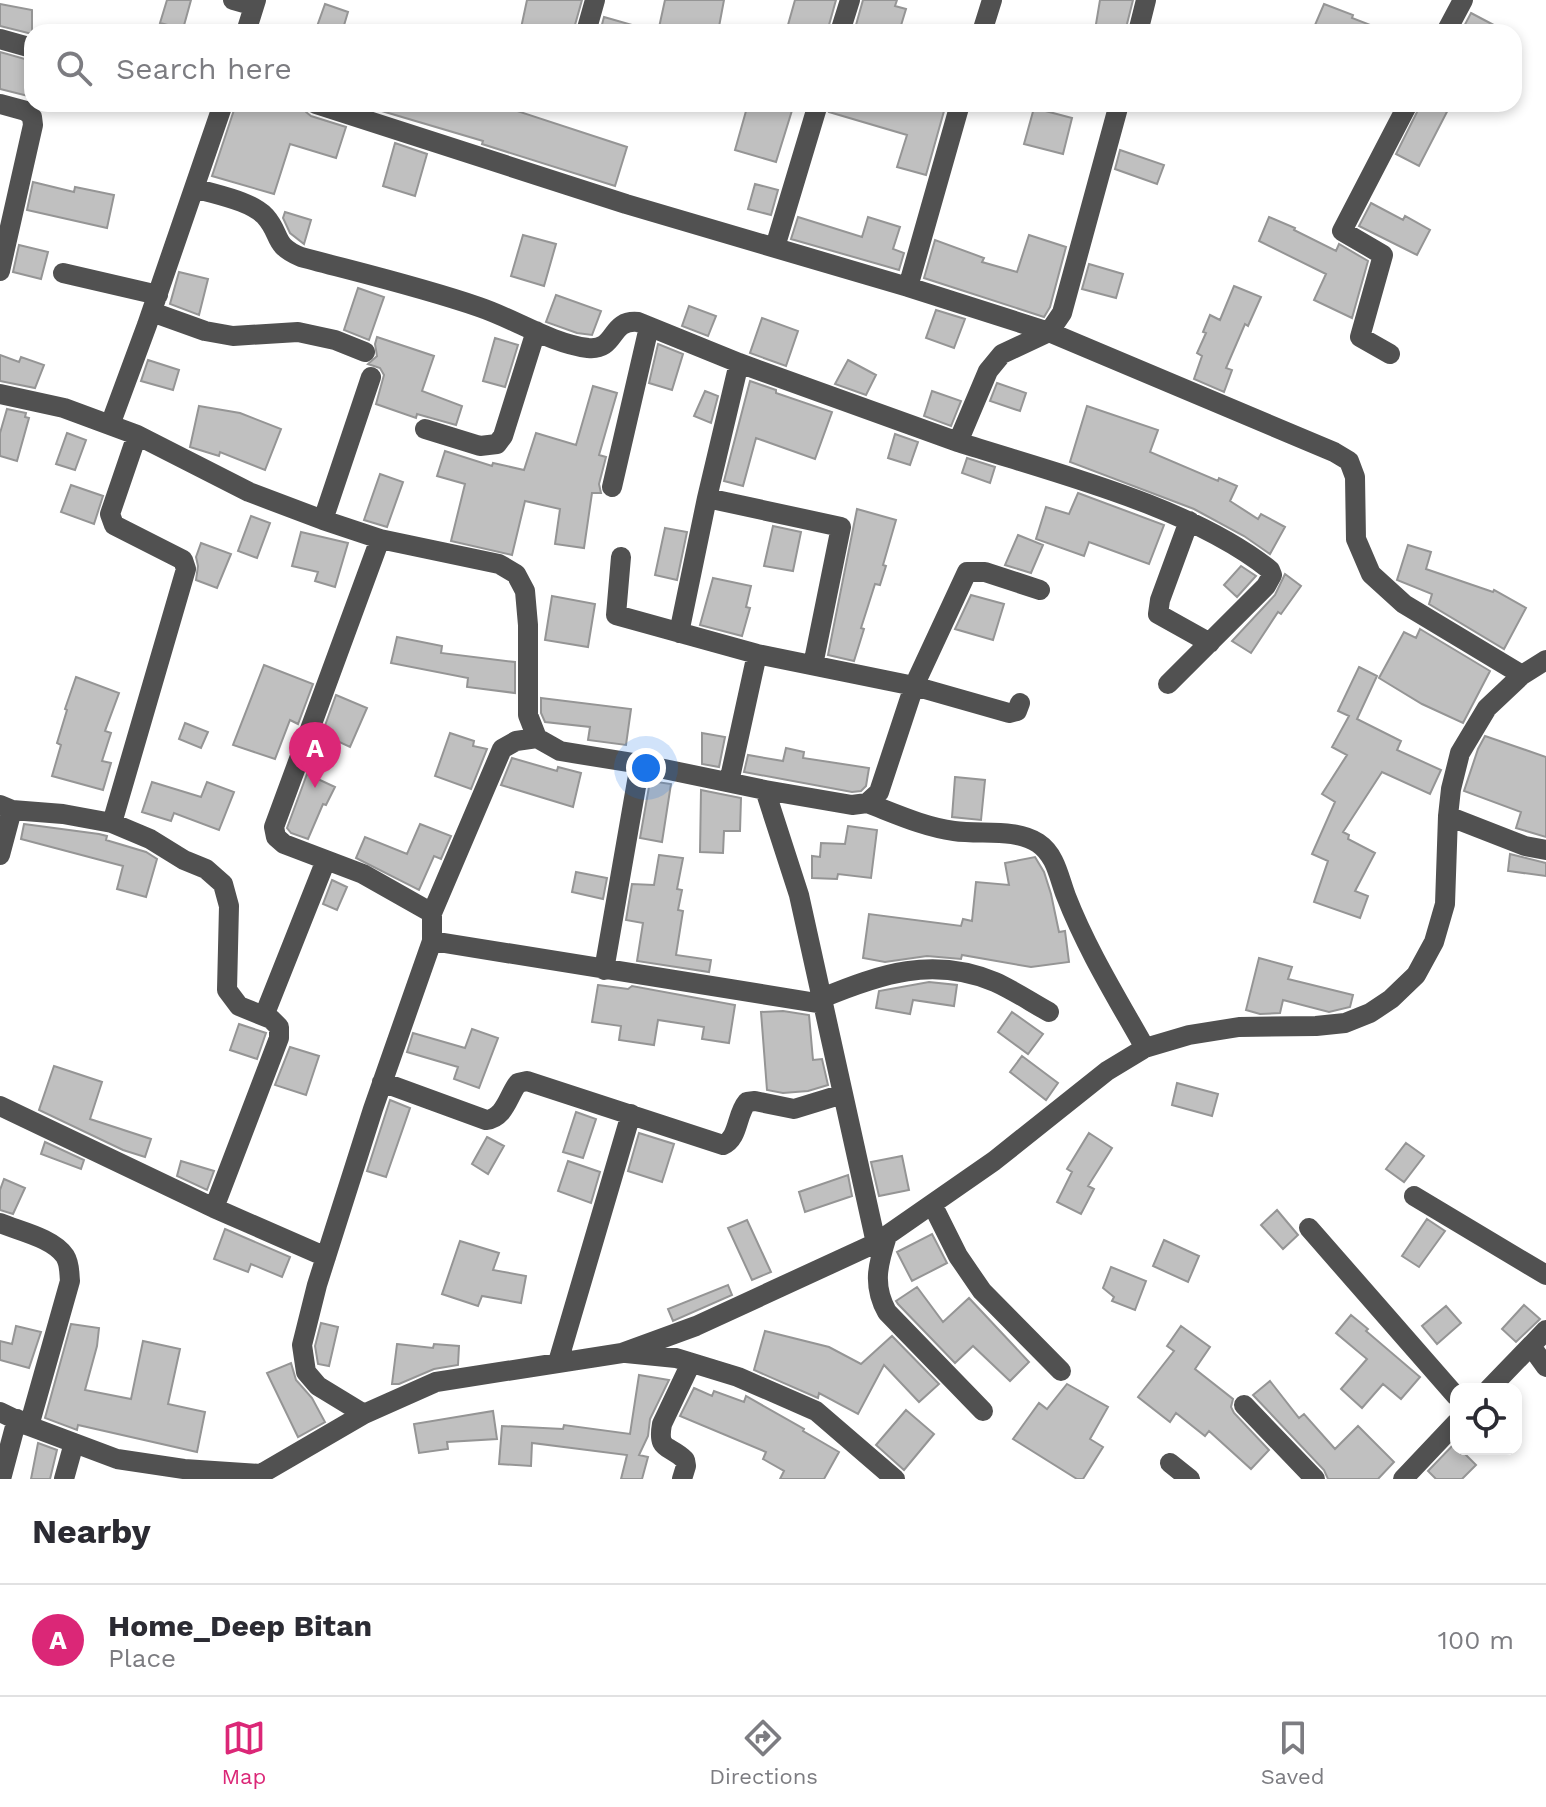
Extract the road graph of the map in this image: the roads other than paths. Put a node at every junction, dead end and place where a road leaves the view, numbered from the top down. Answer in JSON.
{"nodes":[{"id":1,"x":233,"y":0,"type":"edge"},
{"id":2,"x":595,"y":0,"type":"edge"},
{"id":3,"x":850,"y":0,"type":"edge"},
{"id":4,"x":992,"y":0,"type":"edge"},
{"id":5,"x":1146,"y":0,"type":"edge"},
{"id":6,"x":1463,"y":0,"type":"edge"},
{"id":7,"x":255,"y":3,"type":"edge"},
{"id":8,"x":248,"y":24,"type":"edge"},
{"id":9,"x":588,"y":24,"type":"edge"},
{"id":10,"x":842,"y":24,"type":"edge"},
{"id":11,"x":984,"y":24,"type":"edge"},
{"id":12,"x":1140,"y":24,"type":"edge"},
{"id":13,"x":1450,"y":24,"type":"edge"},
{"id":14,"x":0,"y":39,"type":"edge"},
{"id":15,"x":24,"y":46,"type":"edge"},
{"id":16,"x":0,"y":104,"type":"edge"},
{"id":17,"x":24,"y":110,"type":"edge"},
{"id":18,"x":27,"y":112,"type":"edge"},
{"id":19,"x":220,"y":112,"type":"edge"},
{"id":20,"x":341,"y":112,"type":"edge"},
{"id":21,"x":816,"y":112,"type":"edge"},
{"id":22,"x":958,"y":112,"type":"edge"},
{"id":23,"x":1117,"y":112,"type":"edge"},
{"id":24,"x":1404,"y":112,"type":"edge"},
{"id":25,"x":195,"y":188,"type":"junction"},
{"id":26,"x":775,"y":247,"type":"junction"},
{"id":27,"x":0,"y":271,"type":"edge"},
{"id":28,"x":63,"y":273,"type":"dead end"},
{"id":29,"x":908,"y":287,"type":"junction"},
{"id":30,"x":155,"y":303,"type":"junction"},
{"id":31,"x":649,"y":327,"type":"junction"},
{"id":32,"x":536,"y":331,"type":"junction"},
{"id":33,"x":1049,"y":332,"type":"junction"},
{"id":34,"x":365,"y":352,"type":"dead end"},
{"id":35,"x":1390,"y":354,"type":"dead end"},
{"id":36,"x":739,"y":363,"type":"junction"},
{"id":37,"x":371,"y":377,"type":"dead end"},
{"id":38,"x":0,"y":394,"type":"edge"},
{"id":39,"x":110,"y":425,"type":"junction"},
{"id":40,"x":425,"y":429,"type":"dead end"},
{"id":41,"x":137,"y":435,"type":"junction"},
{"id":42,"x":958,"y":442,"type":"junction"},
{"id":43,"x":612,"y":487,"type":"dead end"},
{"id":44,"x":707,"y":498,"type":"junction"},
{"id":45,"x":323,"y":520,"type":"junction"},
{"id":46,"x":1189,"y":521,"type":"junction"},
{"id":47,"x":380,"y":539,"type":"junction"},
{"id":48,"x":621,"y":557,"type":"dead end"},
{"id":49,"x":1040,"y":590,"type":"dead end"},
{"id":50,"x":679,"y":633,"type":"junction"},
{"id":51,"x":1210,"y":643,"type":"junction"},
{"id":52,"x":757,"y":654,"type":"junction"},
{"id":53,"x":1546,"y":660,"type":"edge"},
{"id":54,"x":813,"y":665,"type":"junction"},
{"id":55,"x":1522,"y":675,"type":"junction"},
{"id":56,"x":1168,"y":684,"type":"dead end"},
{"id":57,"x":914,"y":686,"type":"junction"},
{"id":58,"x":1020,"y":703,"type":"dead end"},
{"id":59,"x":537,"y":738,"type":"junction"},
{"id":60,"x":640,"y":764,"type":"junction"},
{"id":61,"x":729,"y":782,"type":"junction"},
{"id":62,"x":765,"y":790,"type":"junction"},
{"id":63,"x":867,"y":803,"type":"junction"},
{"id":64,"x":6,"y":808,"type":"edge"},
{"id":65,"x":1448,"y":816,"type":"junction"},
{"id":66,"x":112,"y":823,"type":"junction"},
{"id":67,"x":1546,"y":850,"type":"edge"},
{"id":68,"x":0,"y":855,"type":"edge"},
{"id":69,"x":326,"y":860,"type":"junction"},
{"id":70,"x":432,"y":913,"type":"junction"},
{"id":71,"x":432,"y":941,"type":"junction"},
{"id":72,"x":604,"y":970,"type":"junction"},
{"id":73,"x":822,"y":1001,"type":"junction"},
{"id":74,"x":1049,"y":1012,"type":"dead end"},
{"id":75,"x":264,"y":1016,"type":"junction"},
{"id":76,"x":1145,"y":1048,"type":"junction"},
{"id":77,"x":382,"y":1082,"type":"junction"},
{"id":78,"x":843,"y":1094,"type":"junction"},
{"id":79,"x":0,"y":1106,"type":"edge"},
{"id":80,"x":631,"y":1114,"type":"junction"},
{"id":81,"x":1414,"y":1196,"type":"dead end"},
{"id":82,"x":932,"y":1204,"type":"junction"},
{"id":83,"x":214,"y":1208,"type":"junction"},
{"id":84,"x":0,"y":1223,"type":"edge"},
{"id":85,"x":1309,"y":1228,"type":"dead end"},
{"id":86,"x":882,"y":1240,"type":"junction"},
{"id":87,"x":326,"y":1257,"type":"junction"},
{"id":88,"x":1546,"y":1275,"type":"edge"},
{"id":89,"x":1546,"y":1330,"type":"edge"},
{"id":90,"x":1531,"y":1346,"type":"junction"},
{"id":91,"x":622,"y":1353,"type":"junction"},
{"id":92,"x":558,"y":1362,"type":"junction"},
{"id":93,"x":691,"y":1363,"type":"junction"},
{"id":94,"x":1546,"y":1367,"type":"edge"},
{"id":95,"x":1061,"y":1371,"type":"dead end"},
{"id":96,"x":1495,"y":1383,"type":"edge"},
{"id":97,"x":1450,"y":1389,"type":"edge"},
{"id":98,"x":1244,"y":1405,"type":"dead end"},
{"id":99,"x":983,"y":1411,"type":"dead end"},
{"id":100,"x":364,"y":1414,"type":"junction"},
{"id":101,"x":15,"y":1419,"type":"edge"},
{"id":102,"x":1450,"y":1429,"type":"edge"},
{"id":103,"x":74,"y":1443,"type":"junction"},
{"id":104,"x":1170,"y":1463,"type":"dead end"},
{"id":105,"x":157,"y":1472,"type":"edge"},
{"id":106,"x":260,"y":1476,"type":"edge"},
{"id":107,"x":1,"y":1479,"type":"edge"},
{"id":108,"x":64,"y":1479,"type":"edge"},
{"id":109,"x":682,"y":1479,"type":"edge"},
{"id":110,"x":895,"y":1479,"type":"edge"},
{"id":111,"x":1190,"y":1479,"type":"edge"},
{"id":112,"x":1315,"y":1479,"type":"edge"},
{"id":113,"x":1403,"y":1479,"type":"edge"}],
"edges":[{"from":1,"to":7,"type":"street"},
{"from":2,"to":9,"type":"street"},
{"from":3,"to":10,"type":"street"},
{"from":4,"to":11,"type":"street"},
{"from":5,"to":12,"type":"street"},
{"from":6,"to":13,"type":"street"},
{"from":7,"to":8,"type":"street"},
{"from":14,"to":15,"type":"street"},
{"from":16,"to":17,"type":"street"},
{"from":18,"to":27,"type":"street"},
{"from":19,"to":25,"type":"street"},
{"from":20,"to":26,"type":"street"},
{"from":21,"to":26,"type":"street"},
{"from":22,"to":29,"type":"street"},
{"from":23,"to":33,"type":"street"},
{"from":24,"to":35,"type":"street"},
{"from":25,"to":30,"type":"street"},
{"from":25,"to":32,"type":"street"},
{"from":26,"to":29,"type":"street"},
{"from":28,"to":30,"type":"street"},
{"from":29,"to":33,"type":"street"},
{"from":30,"to":34,"type":"street"},
{"from":30,"to":39,"type":"street"},
{"from":31,"to":32,"type":"street"},
{"from":31,"to":36,"type":"street"},
{"from":31,"to":43,"type":"street"},
{"from":32,"to":40,"type":"street"},
{"from":33,"to":42,"type":"street"},
{"from":33,"to":55,"type":"street"},
{"from":36,"to":42,"type":"street"},
{"from":36,"to":44,"type":"street"},
{"from":37,"to":45,"type":"street"},
{"from":38,"to":39,"type":"street"},
{"from":39,"to":41,"type":"street"},
{"from":41,"to":45,"type":"street"},
{"from":41,"to":66,"type":"street"},
{"from":42,"to":46,"type":"street"},
{"from":44,"to":50,"type":"street"},
{"from":44,"to":54,"type":"street"},
{"from":45,"to":47,"type":"street"},
{"from":46,"to":51,"type":"street"},
{"from":46,"to":51,"type":"street"},
{"from":47,"to":59,"type":"street"},
{"from":47,"to":69,"type":"street"},
{"from":48,"to":50,"type":"street"},
{"from":49,"to":57,"type":"street"},
{"from":50,"to":52,"type":"street"},
{"from":51,"to":56,"type":"street"},
{"from":52,"to":54,"type":"street"},
{"from":52,"to":61,"type":"street"},
{"from":53,"to":55,"type":"street"},
{"from":54,"to":57,"type":"street"},
{"from":55,"to":65,"type":"street"},
{"from":57,"to":58,"type":"street"},
{"from":57,"to":63,"type":"street"},
{"from":59,"to":60,"type":"street"},
{"from":59,"to":70,"type":"street"},
{"from":60,"to":61,"type":"street"},
{"from":60,"to":72,"type":"street"},
{"from":61,"to":62,"type":"street"},
{"from":62,"to":63,"type":"street"},
{"from":62,"to":73,"type":"street"},
{"from":63,"to":76,"type":"street"},
{"from":64,"to":66,"type":"street"},
{"from":64,"to":68,"type":"street"},
{"from":65,"to":67,"type":"street"},
{"from":65,"to":76,"type":"street"},
{"from":66,"to":75,"type":"street"},
{"from":69,"to":70,"type":"street"},
{"from":69,"to":75,"type":"street"},
{"from":70,"to":71,"type":"street"},
{"from":71,"to":72,"type":"street"},
{"from":71,"to":77,"type":"street"},
{"from":72,"to":73,"type":"street"},
{"from":73,"to":74,"type":"street"},
{"from":73,"to":78,"type":"street"},
{"from":75,"to":83,"type":"street"},
{"from":76,"to":82,"type":"street"},
{"from":77,"to":80,"type":"street"},
{"from":77,"to":87,"type":"street"},
{"from":78,"to":80,"type":"street"},
{"from":78,"to":86,"type":"street"},
{"from":79,"to":83,"type":"street"},
{"from":80,"to":92,"type":"street"},
{"from":81,"to":88,"type":"street"},
{"from":82,"to":86,"type":"street"},
{"from":82,"to":95,"type":"street"},
{"from":83,"to":87,"type":"street"},
{"from":84,"to":101,"type":"street"},
{"from":85,"to":97,"type":"street"},
{"from":86,"to":91,"type":"street"},
{"from":86,"to":99,"type":"street"},
{"from":87,"to":100,"type":"street"},
{"from":89,"to":90,"type":"street"},
{"from":90,"to":94,"type":"street"},
{"from":90,"to":96,"type":"street"},
{"from":91,"to":92,"type":"street"},
{"from":91,"to":93,"type":"street"},
{"from":92,"to":100,"type":"street"},
{"from":93,"to":109,"type":"street"},
{"from":93,"to":110,"type":"street"},
{"from":98,"to":112,"type":"street"},
{"from":100,"to":106,"type":"street"},
{"from":101,"to":103,"type":"street"},
{"from":101,"to":107,"type":"street"},
{"from":102,"to":113,"type":"street"},
{"from":103,"to":105,"type":"street"},
{"from":103,"to":108,"type":"street"},
{"from":104,"to":111,"type":"street"},
{"from":105,"to":106,"type":"street"}]}
